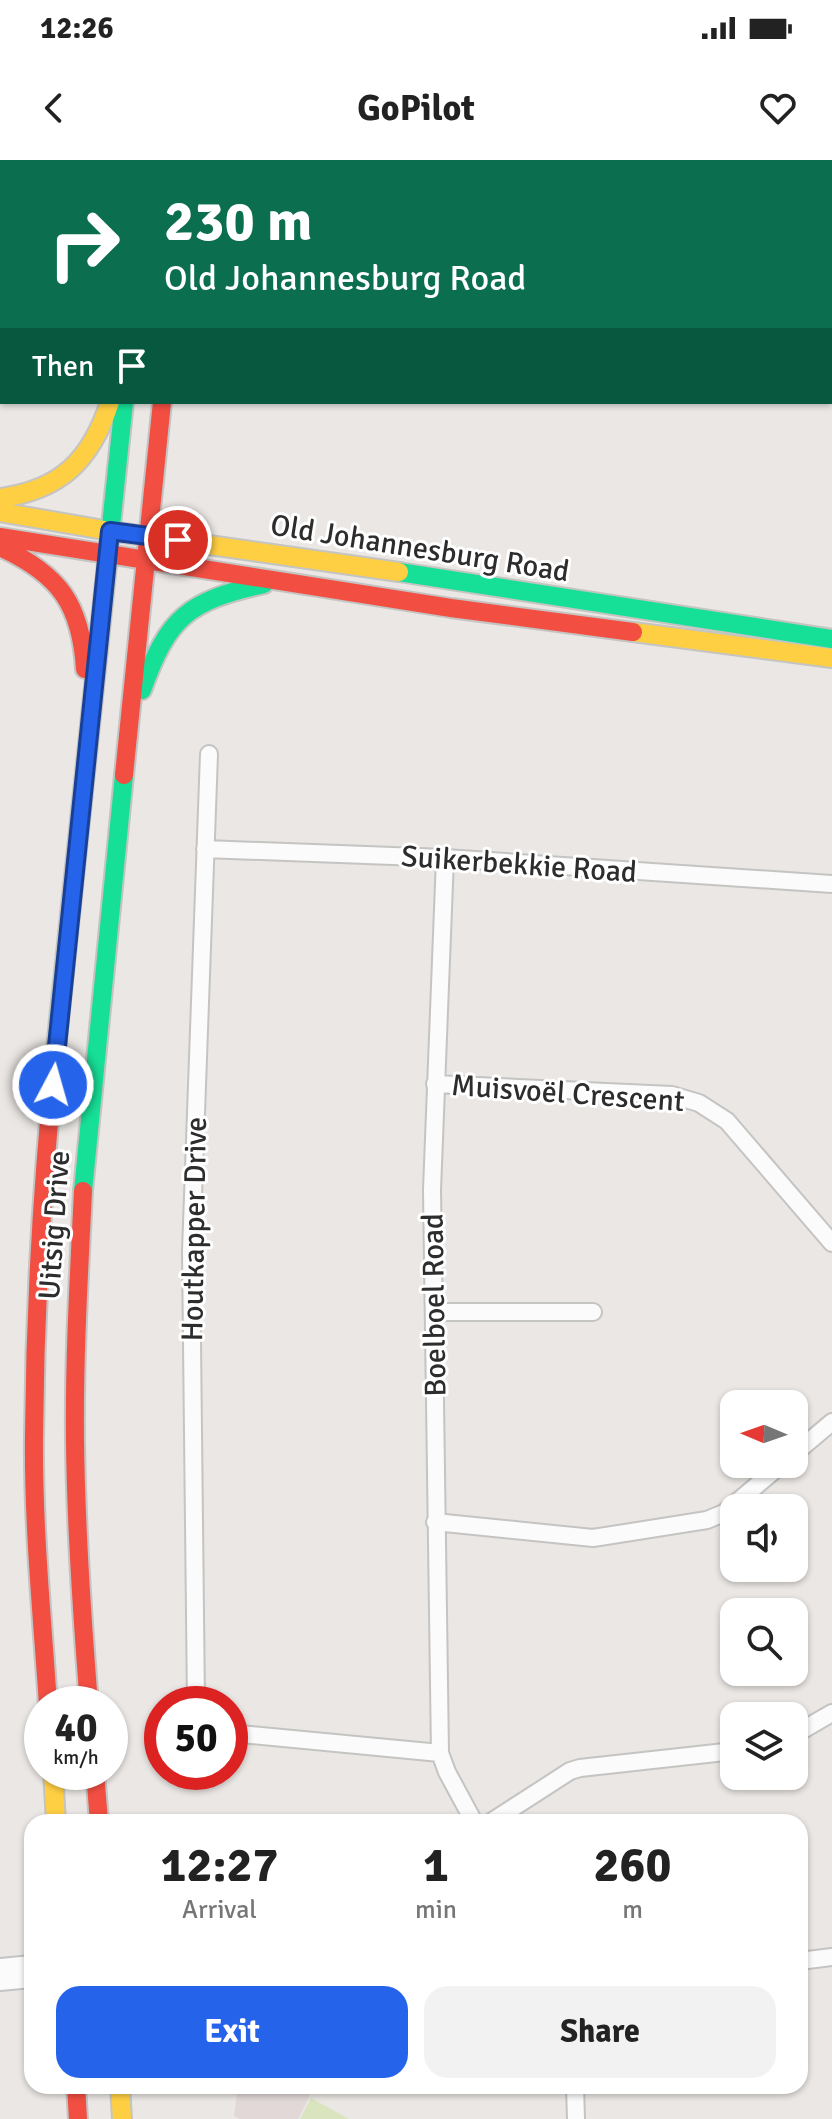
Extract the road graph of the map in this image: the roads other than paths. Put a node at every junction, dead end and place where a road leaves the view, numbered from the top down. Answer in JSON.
{"nodes":[{"id":1,"x":109,"y":404,"type":"edge"},
{"id":2,"x":124,"y":404,"type":"edge"},
{"id":3,"x":162,"y":404,"type":"edge"},
{"id":4,"x":0,"y":498,"type":"edge"},
{"id":5,"x":0,"y":512,"type":"edge"},
{"id":6,"x":110,"y":531,"type":"junction"},
{"id":7,"x":147,"y":536,"type":"junction"},
{"id":8,"x":0,"y":537,"type":"edge"},
{"id":9,"x":0,"y":547,"type":"edge"},
{"id":10,"x":107,"y":555,"type":"junction"},
{"id":11,"x":145,"y":560,"type":"junction"},
{"id":12,"x":277,"y":581,"type":"junction"},
{"id":13,"x":832,"y":639,"type":"edge"},
{"id":14,"x":832,"y":658,"type":"edge"},
{"id":15,"x":130,"y":726,"type":"junction"},
{"id":16,"x":209,"y":754,"type":"dead end"},
{"id":17,"x":85,"y":774,"type":"junction"},
{"id":18,"x":205,"y":849,"type":"junction"},
{"id":19,"x":445,"y":858,"type":"junction"},
{"id":20,"x":832,"y":884,"type":"edge"},
{"id":21,"x":435,"y":1084,"type":"junction"},
{"id":22,"x":832,"y":1243,"type":"edge"},
{"id":23,"x":435,"y":1312,"type":"junction"},
{"id":24,"x":593,"y":1312,"type":"dead end"},
{"id":25,"x":832,"y":1422,"type":"edge"},
{"id":26,"x":808,"y":1442,"type":"edge"},
{"id":27,"x":765,"y":1478,"type":"edge"},
{"id":28,"x":435,"y":1522,"type":"junction"},
{"id":29,"x":47,"y":1686,"type":"edge"},
{"id":30,"x":88,"y":1686,"type":"edge"},
{"id":31,"x":196,"y":1686,"type":"edge"},
{"id":32,"x":832,"y":1713,"type":"edge"},
{"id":33,"x":808,"y":1727,"type":"edge"},
{"id":34,"x":248,"y":1735,"type":"edge"},
{"id":35,"x":440,"y":1753,"type":"junction"},
{"id":36,"x":720,"y":1753,"type":"edge"},
{"id":37,"x":54,"y":1790,"type":"edge"},
{"id":38,"x":96,"y":1790,"type":"edge"},
{"id":39,"x":56,"y":1814,"type":"edge"},
{"id":40,"x":98,"y":1814,"type":"edge"},
{"id":41,"x":470,"y":1814,"type":"edge"},
{"id":42,"x":503,"y":1814,"type":"edge"},
{"id":43,"x":832,"y":1957,"type":"edge"},
{"id":44,"x":808,"y":1960,"type":"edge"},
{"id":45,"x":24,"y":1965,"type":"edge"},
{"id":46,"x":0,"y":1967,"type":"edge"},
{"id":47,"x":24,"y":1980,"type":"edge"},
{"id":48,"x":0,"y":1982,"type":"edge"},
{"id":49,"x":76,"y":2094,"type":"edge"},
{"id":50,"x":120,"y":2094,"type":"edge"},
{"id":51,"x":575,"y":2094,"type":"edge"},
{"id":52,"x":78,"y":2119,"type":"edge"},
{"id":53,"x":122,"y":2119,"type":"edge"},
{"id":54,"x":576,"y":2119,"type":"edge"}],
"edges":[{"from":1,"to":4,"type":"main road"},
{"from":2,"to":6,"type":"main road","name":"Uitsig Drive"},
{"from":3,"to":7,"type":"main road","name":"Uitsig Drive"},
{"from":5,"to":6,"type":"main road","name":"Old Johannesburg Road"},
{"from":6,"to":7,"type":"main road","name":"Old Johannesburg Road"},
{"from":6,"to":10,"type":"main road","name":"Uitsig Drive"},
{"from":7,"to":11,"type":"main road","name":"Uitsig Drive"},
{"from":7,"to":13,"type":"main road","name":"Old Johannesburg Road"},
{"from":8,"to":10,"type":"main road","name":"Old Johannesburg Road"},
{"from":9,"to":17,"type":"main road"},
{"from":10,"to":11,"type":"main road","name":"Old Johannesburg Road"},
{"from":10,"to":17,"type":"main road","name":"Uitsig Drive"},
{"from":11,"to":12,"type":"main road","name":"Old Johannesburg Road"},
{"from":11,"to":15,"type":"main road","name":"Uitsig Drive"},
{"from":12,"to":14,"type":"main road","name":"Old Johannesburg Road"},
{"from":12,"to":15,"type":"main road"},
{"from":15,"to":30,"type":"main road","name":"Uitsig Drive"},
{"from":16,"to":18,"type":"street","name":"Houtkapper Drive"},
{"from":17,"to":29,"type":"main road","name":"Uitsig Drive"},
{"from":18,"to":19,"type":"street","name":"Suikerbekkie Road"},
{"from":18,"to":31,"type":"street","name":"Houtkapper Drive"},
{"from":19,"to":20,"type":"street","name":"Suikerbekkie Road"},
{"from":19,"to":21,"type":"street","name":"Boelboel Road"},
{"from":21,"to":22,"type":"street","name":"Muisvoël Crescent"},
{"from":21,"to":23,"type":"street","name":"Boelboel Road"},
{"from":23,"to":24,"type":"street"},
{"from":23,"to":28,"type":"street","name":"Boelboel Road"},
{"from":25,"to":26,"type":"street"},
{"from":27,"to":28,"type":"street"},
{"from":28,"to":35,"type":"street","name":"Boelboel Road"},
{"from":32,"to":33,"type":"street"},
{"from":34,"to":35,"type":"street"},
{"from":35,"to":41,"type":"street"},
{"from":36,"to":42,"type":"street"},
{"from":37,"to":39,"type":"main road"},
{"from":38,"to":40,"type":"main road"},
{"from":43,"to":44,"type":"street"},
{"from":45,"to":46,"type":"street"},
{"from":47,"to":48,"type":"street"},
{"from":49,"to":52,"type":"main road"},
{"from":50,"to":53,"type":"main road"},
{"from":51,"to":54,"type":"street"}]}
